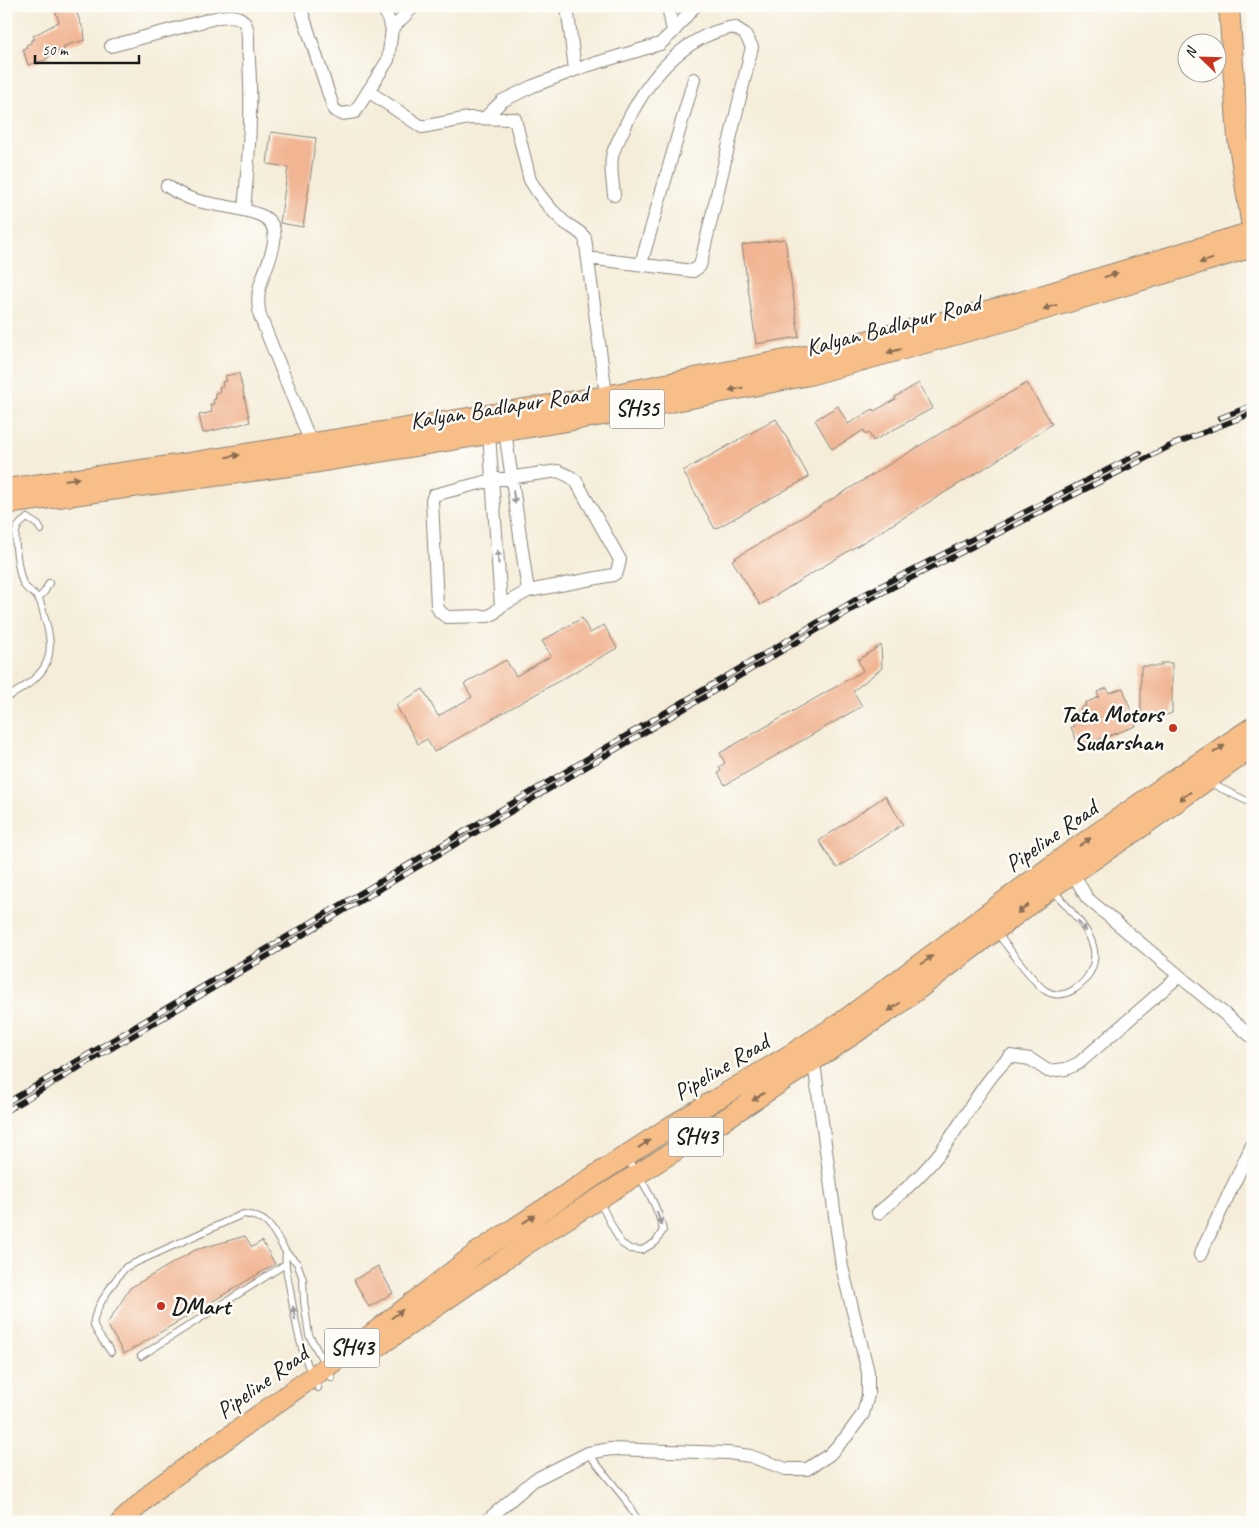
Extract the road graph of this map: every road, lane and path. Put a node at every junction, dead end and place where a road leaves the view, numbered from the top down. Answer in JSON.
{"nodes":[{"id":1,"x":300,"y":6,"type":"edge"},
{"id":2,"x":383,"y":6,"type":"edge"},
{"id":3,"x":414,"y":6,"type":"edge"},
{"id":4,"x":567,"y":6,"type":"edge"},
{"id":5,"x":573,"y":6,"type":"edge"},
{"id":6,"x":668,"y":6,"type":"edge"},
{"id":7,"x":696,"y":6,"type":"edge"},
{"id":8,"x":1229,"y":6,"type":"edge"},
{"id":9,"x":392,"y":29,"type":"junction"},
{"id":10,"x":673,"y":32,"type":"junction"},
{"id":11,"x":111,"y":46,"type":"dead end"},
{"id":12,"x":580,"y":68,"type":"junction"},
{"id":13,"x":694,"y":79,"type":"dead end"},
{"id":14,"x":368,"y":91,"type":"junction"},
{"id":15,"x":485,"y":118,"type":"junction"},
{"id":16,"x":166,"y":186,"type":"dead end"},
{"id":17,"x":614,"y":195,"type":"dead end"},
{"id":18,"x":244,"y":210,"type":"junction"},
{"id":19,"x":1253,"y":233,"type":"edge"},
{"id":20,"x":1253,"y":247,"type":"edge"},
{"id":21,"x":588,"y":258,"type":"junction"},
{"id":22,"x":641,"y":264,"type":"junction"},
{"id":23,"x":607,"y":405,"type":"junction"},
{"id":24,"x":497,"y":433,"type":"junction"},
{"id":25,"x":312,"y":443,"type":"junction"},
{"id":26,"x":319,"y":462,"type":"junction"},
{"id":27,"x":178,"y":473,"type":"junction"},
{"id":28,"x":511,"y":477,"type":"junction"},
{"id":29,"x":492,"y":480,"type":"junction"},
{"id":30,"x":6,"y":489,"type":"edge"},
{"id":31,"x":34,"y":501,"type":"junction"},
{"id":32,"x":6,"y":504,"type":"edge"},
{"id":33,"x":41,"y":530,"type":"dead end"},
{"id":34,"x":48,"y":583,"type":"dead end"},
{"id":35,"x":528,"y":591,"type":"junction"},
{"id":36,"x":38,"y":598,"type":"junction"},
{"id":37,"x":501,"y":606,"type":"junction"},
{"id":38,"x":6,"y":698,"type":"edge"},
{"id":39,"x":1253,"y":727,"type":"edge"},
{"id":40,"x":1253,"y":747,"type":"edge"},
{"id":41,"x":1200,"y":773,"type":"junction"},
{"id":42,"x":1253,"y":804,"type":"edge"},
{"id":43,"x":1070,"y":864,"type":"junction"},
{"id":44,"x":1051,"y":888,"type":"junction"},
{"id":45,"x":989,"y":923,"type":"junction"},
{"id":46,"x":1179,"y":976,"type":"junction"},
{"id":47,"x":1253,"y":1038,"type":"edge"},
{"id":48,"x":812,"y":1051,"type":"junction"},
{"id":49,"x":1253,"y":1143,"type":"edge"},
{"id":50,"x":625,"y":1156,"type":"junction"},
{"id":51,"x":638,"y":1174,"type":"junction"},
{"id":52,"x":594,"y":1190,"type":"junction"},
{"id":53,"x":878,"y":1213,"type":"dead end"},
{"id":54,"x":286,"y":1252,"type":"junction"},
{"id":55,"x":1200,"y":1255,"type":"dead end"},
{"id":56,"x":284,"y":1266,"type":"junction"},
{"id":57,"x":111,"y":1352,"type":"dead end"},
{"id":58,"x":141,"y":1356,"type":"dead end"},
{"id":59,"x":322,"y":1377,"type":"junction"},
{"id":60,"x":588,"y":1453,"type":"junction"},
{"id":61,"x":121,"y":1522,"type":"edge"},
{"id":62,"x":136,"y":1522,"type":"edge"},
{"id":63,"x":485,"y":1522,"type":"edge"},
{"id":64,"x":638,"y":1522,"type":"edge"}],
"edges":[{"from":1,"to":14,"type":"street"},
{"from":2,"to":9,"type":"street"},
{"from":3,"to":9,"type":"street"},
{"from":4,"to":12,"type":"street"},
{"from":5,"to":12,"type":"street"},
{"from":6,"to":10,"type":"street"},
{"from":7,"to":10,"type":"street"},
{"from":8,"to":19,"type":"main road"},
{"from":9,"to":14,"type":"street"},
{"from":10,"to":12,"type":"street"},
{"from":11,"to":18,"type":"street"},
{"from":12,"to":15,"type":"street"},
{"from":13,"to":22,"type":"street"},
{"from":14,"to":15,"type":"street"},
{"from":15,"to":21,"type":"street"},
{"from":16,"to":18,"type":"street"},
{"from":17,"to":22,"type":"street"},
{"from":18,"to":25,"type":"street"},
{"from":23,"to":19,"type":"main road","name":"Kalyan Badlapur Road","number":"SH35","one_way":true},
{"from":20,"to":23,"type":"main road","name":"Kalyan Badlapur Road","number":"SH35","one_way":true},
{"from":21,"to":22,"type":"street"},
{"from":21,"to":23,"type":"street"},
{"from":23,"to":24,"type":"main road","name":"Kalyan Badlapur Road","number":"SH35"},
{"from":23,"to":25,"type":"main road","name":"Kalyan Badlapur Road","number":"SH35"},
{"from":24,"to":26,"type":"main road","name":"Kalyan Badlapur Road","number":"SH35"},
{"from":24,"to":28,"type":"street"},
{"from":24,"to":29,"type":"street"},
{"from":25,"to":26,"type":"street"},
{"from":27,"to":25,"type":"main road","name":"Kalyan Badlapur Road","number":"SH35","one_way":true},
{"from":26,"to":27,"type":"main road","name":"Kalyan Badlapur Road","number":"SH35"},
{"from":27,"to":31,"type":"main road","name":"Kalyan Badlapur Road","number":"SH35"},
{"from":28,"to":29,"type":"street"},
{"from":28,"to":35,"type":"street","one_way":true},
{"from":28,"to":35,"type":"street"},
{"from":37,"to":29,"type":"street","one_way":true},
{"from":29,"to":37,"type":"street"},
{"from":30,"to":31,"type":"main road","name":"Kalyan Badlapur Road","number":"SH35"},
{"from":31,"to":32,"type":"main road","name":"Kalyan Badlapur Road","number":"SH35"},
{"from":31,"to":33,"type":"lane"},
{"from":31,"to":36,"type":"lane"},
{"from":34,"to":36,"type":"lane"},
{"from":35,"to":37,"type":"street"},
{"from":36,"to":38,"type":"lane"},
{"from":41,"to":39,"type":"main road","name":"Pipeline Road","number":"SH43","one_way":true},
{"from":40,"to":41,"type":"main road","name":"Pipeline Road","number":"SH43"},
{"from":41,"to":42,"type":"lane"},
{"from":41,"to":43,"type":"main road","name":"Pipeline Road","number":"SH43"},
{"from":43,"to":44,"type":"main road","name":"Pipeline Road","number":"SH43"},
{"from":43,"to":45,"type":"main road","name":"Pipeline Road","number":"SH43"},
{"from":43,"to":46,"type":"street"},
{"from":44,"to":45,"type":"main road","name":"Pipeline Road","number":"SH43","one_way":true},
{"from":44,"to":45,"type":"lane","one_way":true},
{"from":45,"to":48,"type":"main road","name":"Pipeline Road","number":"SH43"},
{"from":46,"to":47,"type":"street"},
{"from":46,"to":53,"type":"street"},
{"from":50,"to":48,"type":"main road","name":"Pipeline Road","number":"SH43","one_way":true},
{"from":48,"to":51,"type":"main road","name":"Pipeline Road","number":"SH43","one_way":true},
{"from":48,"to":60,"type":"street"},
{"from":49,"to":55,"type":"street"},
{"from":50,"to":51,"type":"lane"},
{"from":50,"to":52,"type":"main road","name":"Pipeline Road","number":"SH43"},
{"from":51,"to":52,"type":"main road","name":"Pipeline Road","number":"SH43"},
{"from":51,"to":52,"type":"lane","one_way":true},
{"from":52,"to":59,"type":"main road","name":"Pipeline Road","number":"SH43"},
{"from":54,"to":56,"type":"lane"},
{"from":54,"to":57,"type":"lane"},
{"from":54,"to":59,"type":"lane"},
{"from":56,"to":58,"type":"lane"},
{"from":59,"to":56,"type":"lane","one_way":true},
{"from":59,"to":61,"type":"main road","name":"Pipeline Road","number":"SH43"},
{"from":59,"to":62,"type":"main road","name":"Pipeline Road","number":"SH43"},
{"from":60,"to":63,"type":"street"},
{"from":60,"to":64,"type":"lane"}]}
